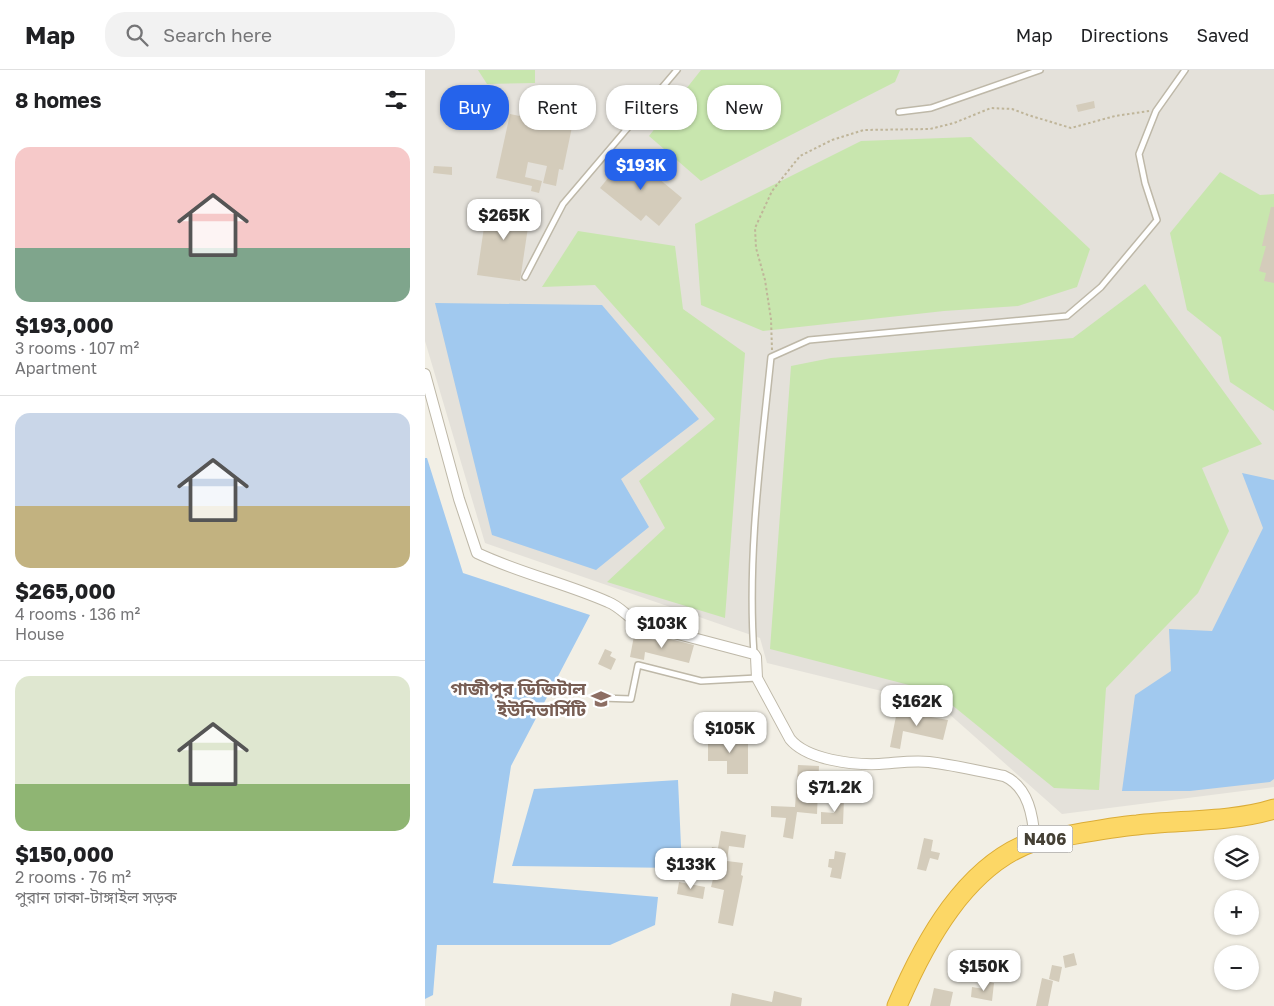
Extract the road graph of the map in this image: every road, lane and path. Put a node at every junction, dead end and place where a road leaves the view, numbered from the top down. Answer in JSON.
{"nodes":[{"id":1,"x":677,"y":70,"type":"edge"},
{"id":2,"x":1040,"y":70,"type":"edge"},
{"id":3,"x":1185,"y":70,"type":"edge"},
{"id":4,"x":1156,"y":110,"type":"junction"},
{"id":5,"x":899,"y":112,"type":"dead end"},
{"id":6,"x":525,"y":277,"type":"dead end"},
{"id":7,"x":771,"y":357,"type":"junction"},
{"id":8,"x":425,"y":374,"type":"edge"},
{"id":9,"x":753,"y":654,"type":"junction"},
{"id":10,"x":757,"y":678,"type":"junction"},
{"id":11,"x":601,"y":698,"type":"dead end"},
{"id":12,"x":1274,"y":809,"type":"edge"},
{"id":13,"x":1035,"y":841,"type":"junction"},
{"id":14,"x":897,"y":1006,"type":"edge"}],
"edges":[{"from":1,"to":6,"type":"lane"},
{"from":2,"to":5,"type":"lane"},
{"from":3,"to":4,"type":"lane"},
{"from":4,"to":7,"type":"lane"},
{"from":4,"to":7,"type":"path"},
{"from":7,"to":9,"type":"lane"},
{"from":8,"to":9,"type":"street"},
{"from":9,"to":10,"type":"street"},
{"from":10,"to":11,"type":"lane"},
{"from":10,"to":13,"type":"street"},
{"from":12,"to":13,"type":"highway","number":"N406"},
{"from":13,"to":14,"type":"highway","number":"N406"}]}
